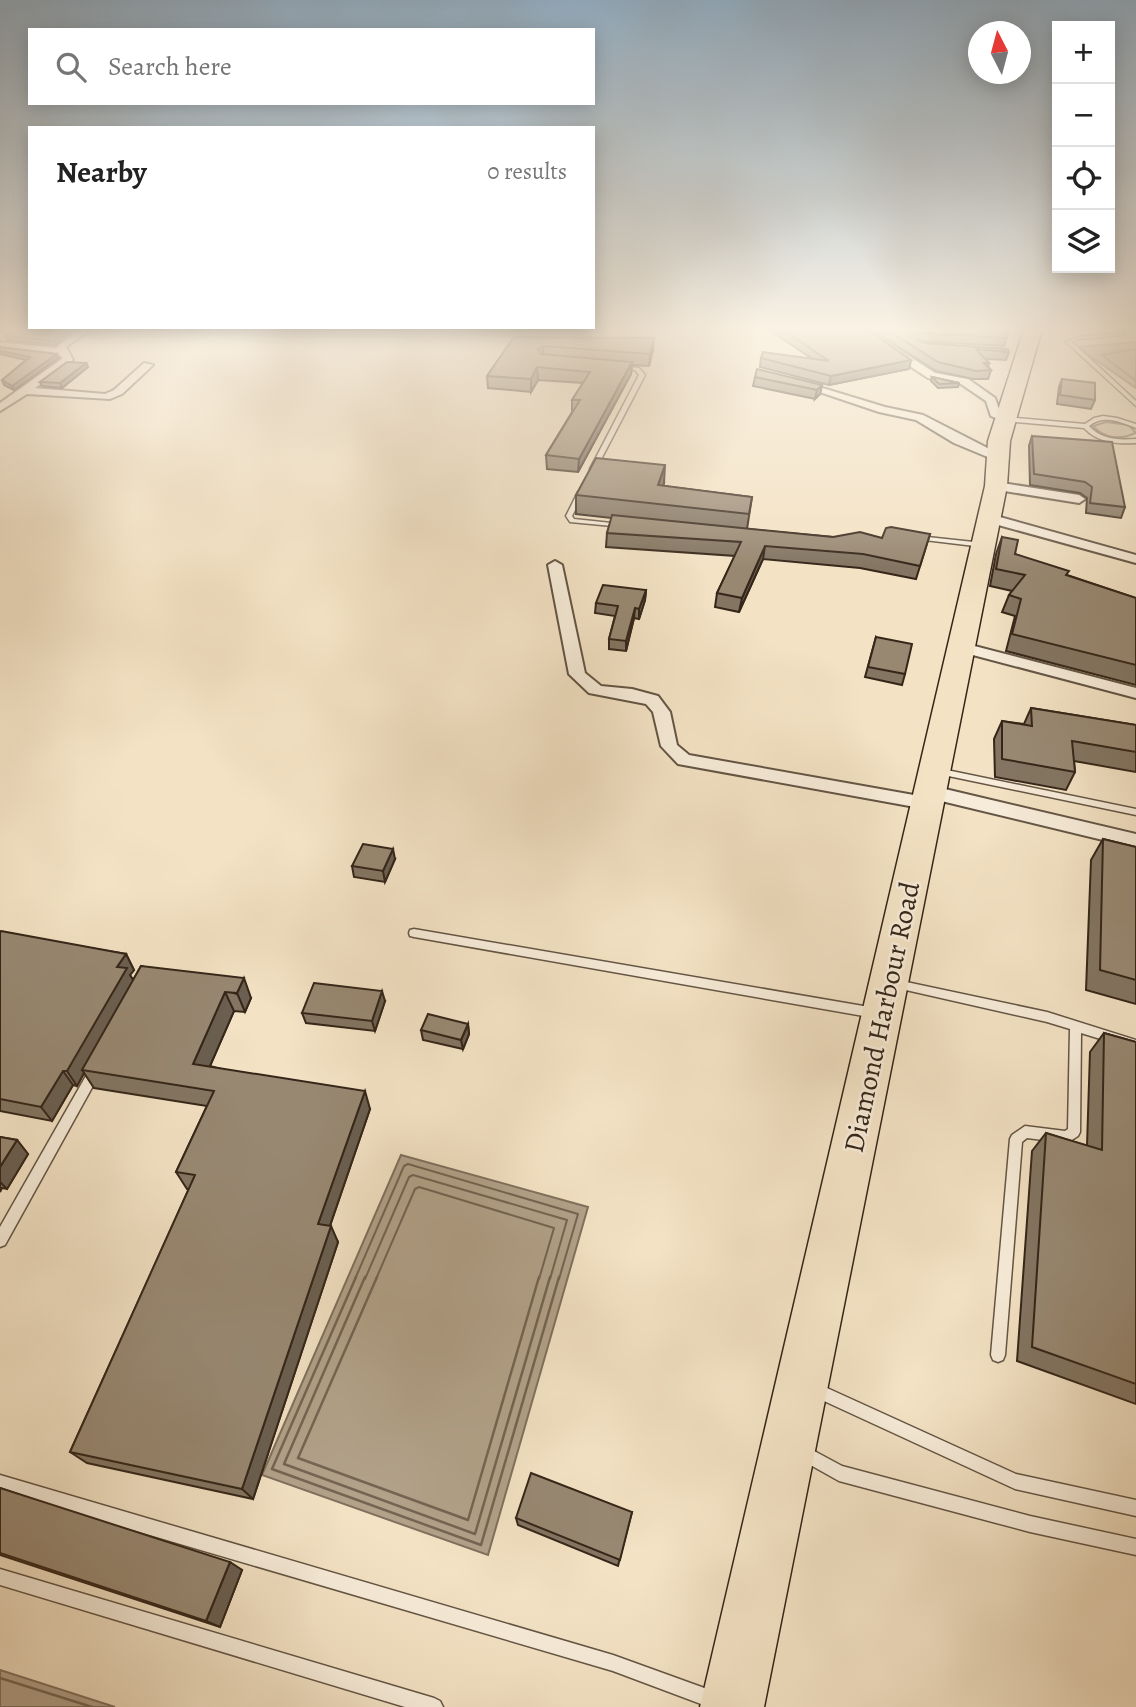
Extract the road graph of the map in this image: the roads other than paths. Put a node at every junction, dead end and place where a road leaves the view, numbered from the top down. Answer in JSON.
{"nodes":[{"id":1,"x":624,"y":409,"type":"edge"},
{"id":2,"x":879,"y":409,"type":"edge"},
{"id":3,"x":993,"y":409,"type":"edge"},
{"id":4,"x":1010,"y":409,"type":"edge"},
{"id":5,"x":1134,"y":424,"type":"edge"},
{"id":6,"x":1086,"y":426,"type":"junction"},
{"id":7,"x":1136,"y":441,"type":"edge"},
{"id":8,"x":588,"y":477,"type":"edge"},
{"id":9,"x":994,"y":485,"type":"junction"},
{"id":10,"x":582,"y":489,"type":"edge"},
{"id":11,"x":1079,"y":499,"type":"dead end"},
{"id":12,"x":627,"y":526,"type":"edge"},
{"id":13,"x":908,"y":537,"type":"edge"},
{"id":14,"x":1136,"y":559,"type":"edge"},
{"id":15,"x":555,"y":565,"type":"dead end"},
{"id":16,"x":959,"y":647,"type":"junction"},
{"id":17,"x":1136,"y":694,"type":"edge"},
{"id":18,"x":929,"y":786,"type":"junction"},
{"id":19,"x":1136,"y":812,"type":"edge"},
{"id":20,"x":1136,"y":830,"type":"edge"},
{"id":21,"x":1136,"y":841,"type":"edge"},
{"id":22,"x":414,"y":933,"type":"dead end"},
{"id":23,"x":886,"y":998,"type":"junction"},
{"id":24,"x":1076,"y":1026,"type":"junction"},
{"id":25,"x":1136,"y":1045,"type":"edge"},
{"id":26,"x":98,"y":1065,"type":"edge"},
{"id":27,"x":0,"y":1240,"type":"edge"},
{"id":28,"x":998,"y":1355,"type":"dead end"},
{"id":29,"x":803,"y":1384,"type":"junction"},
{"id":30,"x":790,"y":1446,"type":"junction"},
{"id":31,"x":0,"y":1483,"type":"edge"},
{"id":32,"x":1136,"y":1507,"type":"edge"},
{"id":33,"x":1136,"y":1547,"type":"edge"},
{"id":34,"x":0,"y":1577,"type":"edge"},
{"id":35,"x":434,"y":1707,"type":"edge"},
{"id":36,"x":732,"y":1707,"type":"edge"}],
"edges":[{"from":1,"to":8,"type":"lane"},
{"from":2,"to":9,"type":"street"},
{"from":3,"to":9,"type":"street"},
{"from":4,"to":9,"type":"highway","name":"Diamond Harbour Road"},
{"from":5,"to":6,"type":"lane"},
{"from":6,"to":7,"type":"lane"},
{"from":6,"to":9,"type":"lane"},
{"from":9,"to":11,"type":"street"},
{"from":9,"to":13,"type":"lane"},
{"from":9,"to":14,"type":"street"},
{"from":9,"to":16,"type":"highway","name":"Diamond Harbour Road"},
{"from":10,"to":12,"type":"lane"},
{"from":15,"to":18,"type":"street"},
{"from":16,"to":17,"type":"street"},
{"from":16,"to":18,"type":"highway","name":"Diamond Harbour Road"},
{"from":18,"to":19,"type":"lane"},
{"from":18,"to":20,"type":"street"},
{"from":18,"to":21,"type":"street"},
{"from":18,"to":23,"type":"highway","name":"Diamond Harbour Road"},
{"from":22,"to":23,"type":"lane"},
{"from":23,"to":24,"type":"lane"},
{"from":23,"to":29,"type":"highway","name":"Diamond Harbour Road"},
{"from":24,"to":25,"type":"lane"},
{"from":24,"to":28,"type":"lane"},
{"from":26,"to":27,"type":"lane"},
{"from":29,"to":30,"type":"highway","name":"Diamond Harbour Road"},
{"from":29,"to":32,"type":"lane"},
{"from":30,"to":33,"type":"lane"},
{"from":30,"to":36,"type":"highway","name":"Diamond Harbour Road"},
{"from":31,"to":36,"type":"lane"},
{"from":34,"to":35,"type":"lane"}]}
